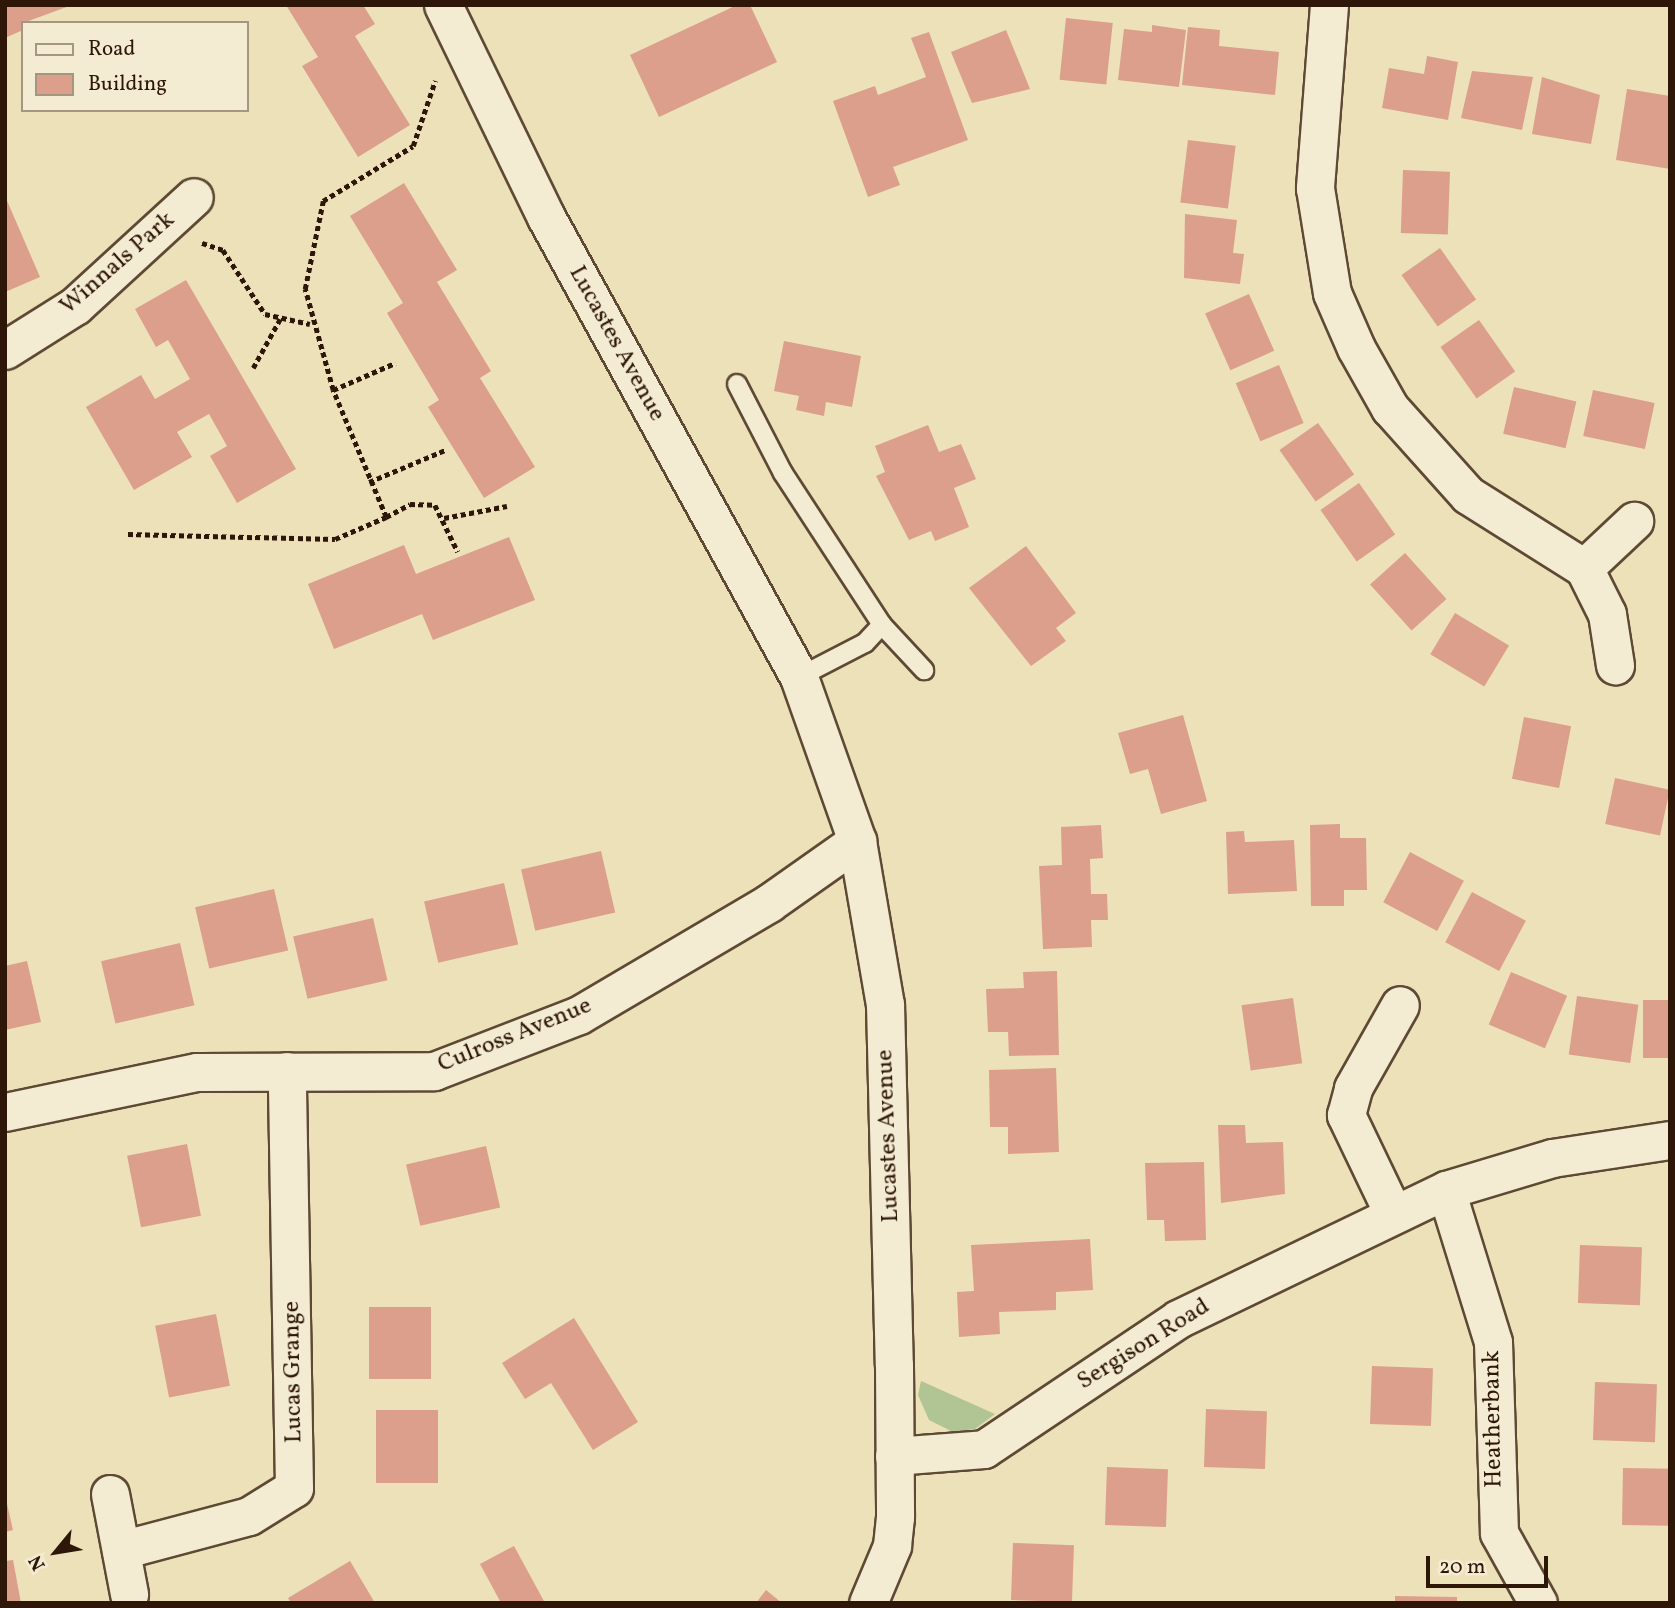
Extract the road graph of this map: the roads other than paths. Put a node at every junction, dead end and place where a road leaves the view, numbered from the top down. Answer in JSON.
{"nodes":[{"id":1,"x":443,"y":5,"type":"edge"},
{"id":2,"x":1329,"y":5,"type":"edge"},
{"id":3,"x":194,"y":197,"type":"dead end"},
{"id":4,"x":5,"y":350,"type":"edge"},
{"id":5,"x":737,"y":384,"type":"dead end"},
{"id":6,"x":1634,"y":521,"type":"dead end"},
{"id":7,"x":1584,"y":568,"type":"junction"},
{"id":8,"x":882,"y":625,"type":"junction"},
{"id":9,"x":1615,"y":665,"type":"dead end"},
{"id":10,"x":924,"y":670,"type":"dead end"},
{"id":11,"x":799,"y":677,"type":"junction"},
{"id":12,"x":857,"y":841,"type":"junction"},
{"id":13,"x":1400,"y":1005,"type":"dead end"},
{"id":14,"x":287,"y":1071,"type":"junction"},
{"id":15,"x":5,"y":1112,"type":"edge"},
{"id":16,"x":1670,"y":1140,"type":"edge"},
{"id":17,"x":1446,"y":1190,"type":"junction"},
{"id":18,"x":1393,"y":1213,"type":"junction"},
{"id":19,"x":894,"y":1455,"type":"junction"},
{"id":20,"x":110,"y":1494,"type":"dead end"},
{"id":21,"x":121,"y":1550,"type":"junction"},
{"id":22,"x":882,"y":1592,"type":"edge"},
{"id":23,"x":129,"y":1594,"type":"dead end"},
{"id":24,"x":1538,"y":1603,"type":"edge"}],
"edges":[{"from":1,"to":11,"type":"street","name":"Lucastes Avenue"},
{"from":2,"to":7,"type":"street"},
{"from":3,"to":4,"type":"street","name":"Winnals Park"},
{"from":5,"to":8,"type":"lane"},
{"from":6,"to":7,"type":"street"},
{"from":7,"to":9,"type":"street"},
{"from":8,"to":10,"type":"lane"},
{"from":8,"to":11,"type":"lane"},
{"from":11,"to":12,"type":"street","name":"Lucastes Avenue"},
{"from":12,"to":14,"type":"street","name":"Culross Avenue"},
{"from":12,"to":19,"type":"street","name":"Lucastes Avenue"},
{"from":13,"to":18,"type":"street"},
{"from":14,"to":15,"type":"street","name":"Culross Avenue"},
{"from":14,"to":21,"type":"street","name":"Lucas Grange"},
{"from":16,"to":17,"type":"street","name":"Sergison Road"},
{"from":17,"to":18,"type":"street","name":"Sergison Road"},
{"from":17,"to":24,"type":"street","name":"Heatherbank"},
{"from":18,"to":19,"type":"street","name":"Sergison Road"},
{"from":19,"to":22,"type":"street","name":"Lucastes Avenue"},
{"from":20,"to":21,"type":"street"},
{"from":21,"to":23,"type":"street"}]}
